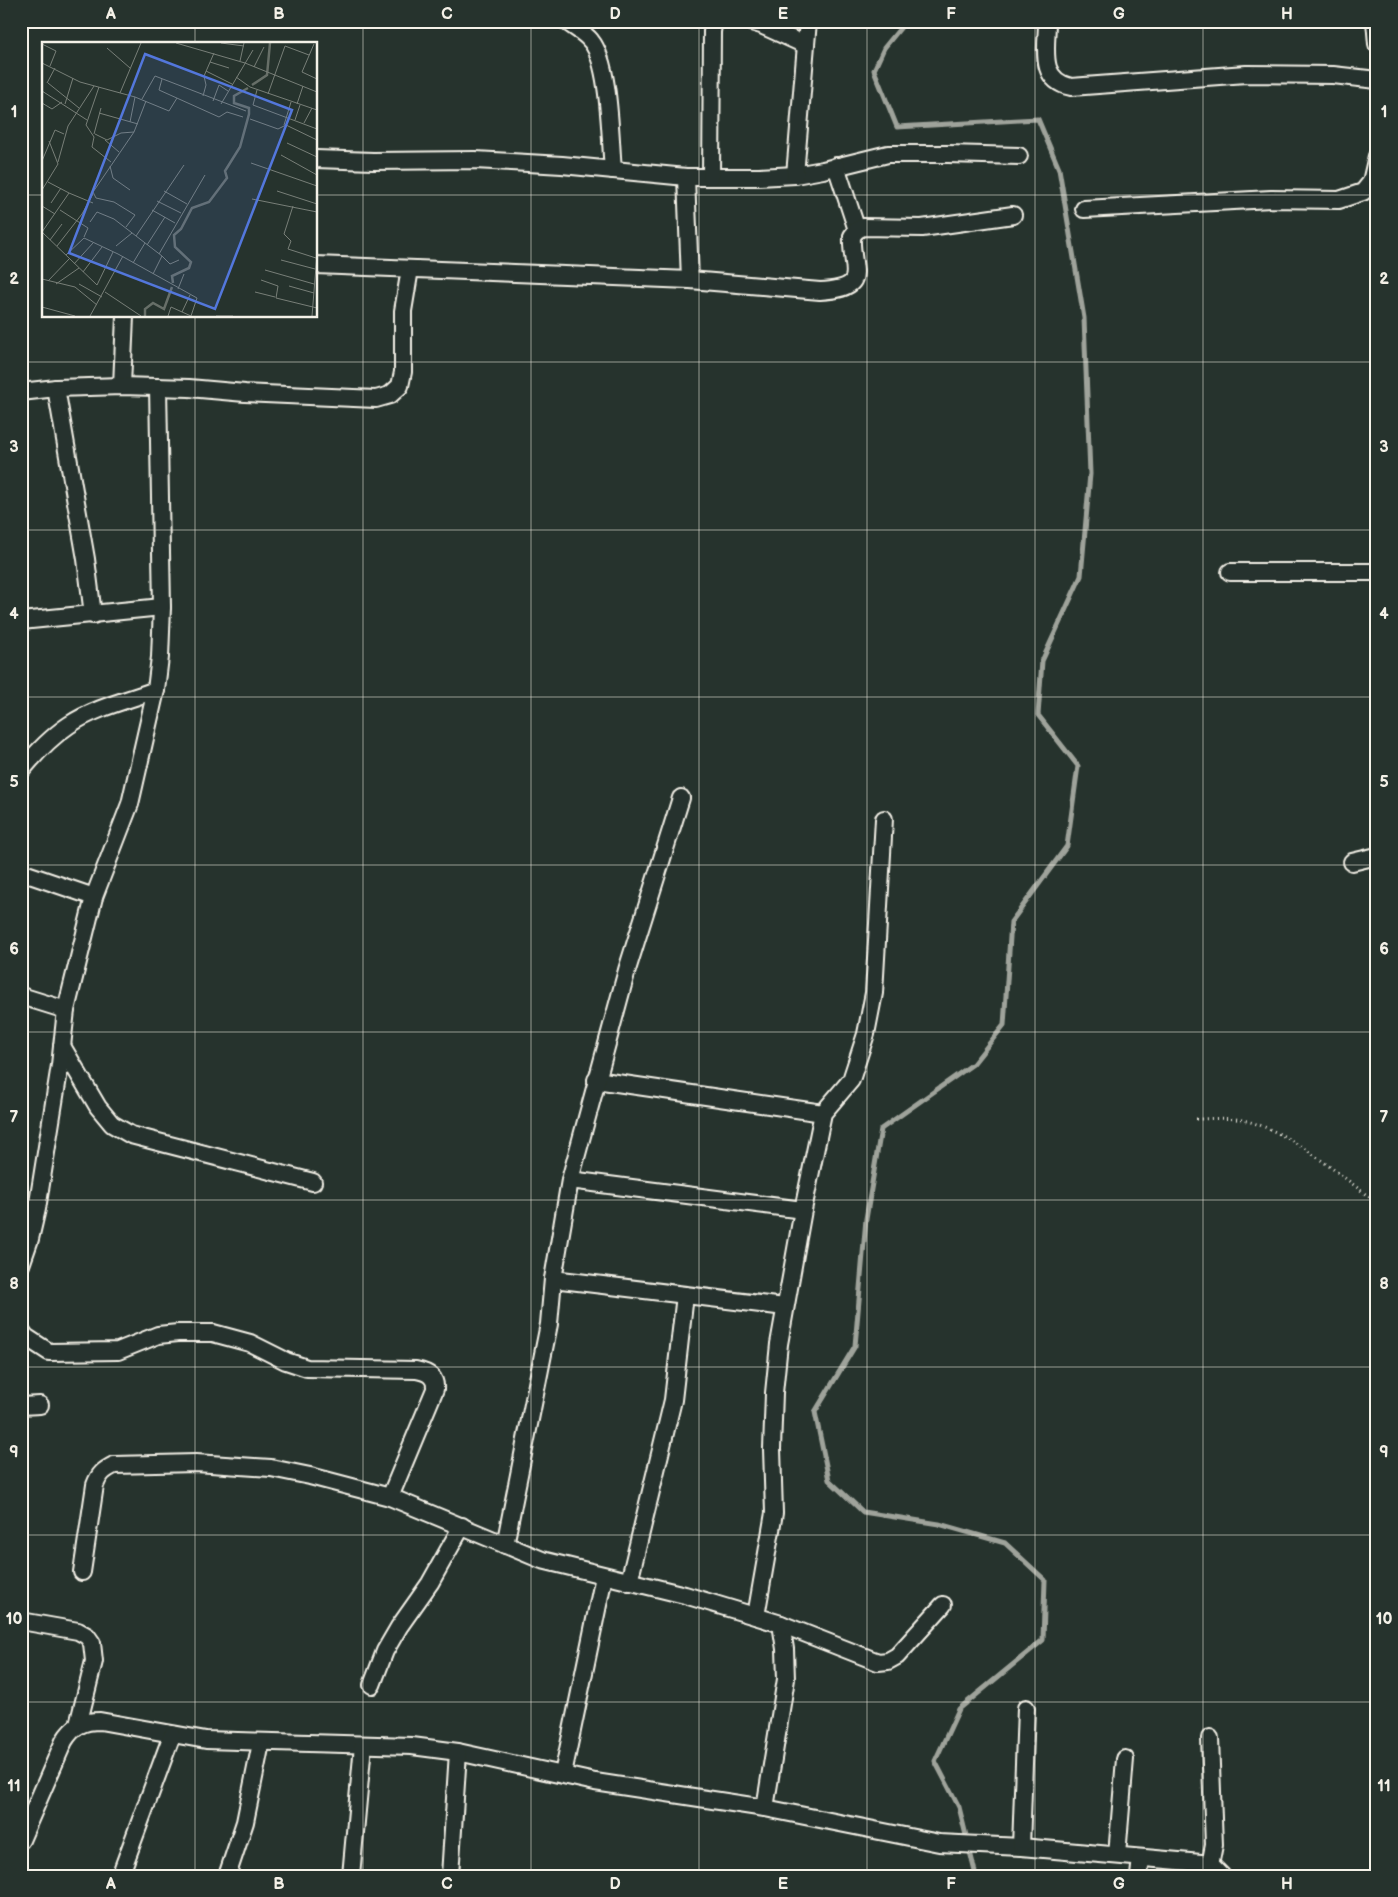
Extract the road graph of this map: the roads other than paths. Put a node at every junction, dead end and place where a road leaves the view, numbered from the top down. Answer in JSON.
{"nodes":[{"id":1,"x":566,"y":21,"type":"edge"},
{"id":2,"x":717,"y":21,"type":"edge"},
{"id":3,"x":748,"y":21,"type":"edge"},
{"id":4,"x":808,"y":21,"type":"edge"},
{"id":5,"x":1047,"y":21,"type":"edge"},
{"id":6,"x":1375,"y":21,"type":"edge"},
{"id":7,"x":1377,"y":44,"type":"edge"},
{"id":8,"x":806,"y":45,"type":"junction"},
{"id":9,"x":1377,"y":80,"type":"edge"},
{"id":10,"x":1019,"y":156,"type":"dead end"},
{"id":11,"x":1377,"y":156,"type":"edge"},
{"id":12,"x":318,"y":159,"type":"edge"},
{"id":13,"x":836,"y":166,"type":"junction"},
{"id":14,"x":613,"y":170,"type":"junction"},
{"id":15,"x":794,"y":175,"type":"junction"},
{"id":16,"x":686,"y":177,"type":"junction"},
{"id":17,"x":711,"y":177,"type":"junction"},
{"id":18,"x":1084,"y":209,"type":"dead end"},
{"id":19,"x":1012,"y":215,"type":"dead end"},
{"id":20,"x":856,"y":230,"type":"junction"},
{"id":21,"x":318,"y":265,"type":"edge"},
{"id":22,"x":410,"y":269,"type":"junction"},
{"id":23,"x":690,"y":280,"type":"junction"},
{"id":24,"x":125,"y":318,"type":"edge"},
{"id":25,"x":122,"y":386,"type":"junction"},
{"id":26,"x":158,"y":387,"type":"junction"},
{"id":27,"x":56,"y":388,"type":"junction"},
{"id":28,"x":21,"y":392,"type":"edge"},
{"id":29,"x":1230,"y":572,"type":"dead end"},
{"id":30,"x":1377,"y":572,"type":"edge"},
{"id":31,"x":162,"y":607,"type":"junction"},
{"id":32,"x":93,"y":615,"type":"junction"},
{"id":33,"x":21,"y":621,"type":"edge"},
{"id":34,"x":156,"y":690,"type":"junction"},
{"id":35,"x":21,"y":771,"type":"edge"},
{"id":36,"x":681,"y":798,"type":"dead end"},
{"id":37,"x":884,"y":818,"type":"dead end"},
{"id":38,"x":1377,"y":856,"type":"edge"},
{"id":39,"x":1352,"y":862,"type":"dead end"},
{"id":40,"x":21,"y":872,"type":"edge"},
{"id":41,"x":94,"y":897,"type":"junction"},
{"id":42,"x":21,"y":996,"type":"edge"},
{"id":43,"x":66,"y":1010,"type":"junction"},
{"id":44,"x":62,"y":1046,"type":"junction"},
{"id":45,"x":596,"y":1080,"type":"junction"},
{"id":46,"x":823,"y":1113,"type":"junction"},
{"id":47,"x":570,"y":1180,"type":"junction"},
{"id":48,"x":313,"y":1182,"type":"dead end"},
{"id":49,"x":803,"y":1210,"type":"junction"},
{"id":50,"x":21,"y":1265,"type":"edge"},
{"id":51,"x":553,"y":1279,"type":"junction"},
{"id":52,"x":685,"y":1295,"type":"junction"},
{"id":53,"x":786,"y":1307,"type":"junction"},
{"id":54,"x":21,"y":1330,"type":"edge"},
{"id":55,"x":40,"y":1405,"type":"dead end"},
{"id":56,"x":21,"y":1406,"type":"edge"},
{"id":57,"x":390,"y":1497,"type":"junction"},
{"id":58,"x":462,"y":1526,"type":"junction"},
{"id":59,"x":505,"y":1545,"type":"junction"},
{"id":60,"x":82,"y":1572,"type":"dead end"},
{"id":61,"x":604,"y":1576,"type":"junction"},
{"id":62,"x":629,"y":1582,"type":"junction"},
{"id":63,"x":943,"y":1605,"type":"dead end"},
{"id":64,"x":756,"y":1616,"type":"junction"},
{"id":65,"x":21,"y":1621,"type":"edge"},
{"id":66,"x":782,"y":1624,"type":"junction"},
{"id":67,"x":372,"y":1686,"type":"dead end"},
{"id":68,"x":1026,"y":1708,"type":"dead end"},
{"id":69,"x":78,"y":1725,"type":"junction"},
{"id":70,"x":172,"y":1735,"type":"junction"},
{"id":71,"x":1210,"y":1738,"type":"dead end"},
{"id":72,"x":260,"y":1743,"type":"junction"},
{"id":73,"x":363,"y":1746,"type":"junction"},
{"id":74,"x":458,"y":1752,"type":"junction"},
{"id":75,"x":1125,"y":1759,"type":"dead end"},
{"id":76,"x":563,"y":1774,"type":"junction"},
{"id":77,"x":765,"y":1808,"type":"junction"},
{"id":78,"x":21,"y":1840,"type":"edge"},
{"id":79,"x":1021,"y":1847,"type":"junction"},
{"id":80,"x":1117,"y":1855,"type":"junction"},
{"id":81,"x":1141,"y":1858,"type":"junction"},
{"id":82,"x":1217,"y":1871,"type":"edge"},
{"id":83,"x":120,"y":1876,"type":"edge"},
{"id":84,"x":227,"y":1876,"type":"edge"},
{"id":85,"x":351,"y":1876,"type":"edge"},
{"id":86,"x":450,"y":1876,"type":"edge"},
{"id":87,"x":1139,"y":1876,"type":"edge"}],
"edges":[{"from":1,"to":14,"type":"street"},
{"from":2,"to":17,"type":"street"},
{"from":3,"to":8,"type":"street"},
{"from":4,"to":8,"type":"street"},
{"from":5,"to":9,"type":"street"},
{"from":6,"to":7,"type":"street"},
{"from":8,"to":15,"type":"street"},
{"from":10,"to":13,"type":"street"},
{"from":11,"to":18,"type":"street"},
{"from":12,"to":14,"type":"street"},
{"from":13,"to":15,"type":"street"},
{"from":13,"to":20,"type":"street"},
{"from":14,"to":16,"type":"street"},
{"from":15,"to":17,"type":"street"},
{"from":16,"to":17,"type":"street"},
{"from":16,"to":23,"type":"street"},
{"from":19,"to":20,"type":"street"},
{"from":20,"to":23,"type":"street"},
{"from":21,"to":22,"type":"street"},
{"from":22,"to":23,"type":"street"},
{"from":22,"to":26,"type":"street"},
{"from":24,"to":25,"type":"street"},
{"from":25,"to":26,"type":"street"},
{"from":25,"to":27,"type":"street"},
{"from":26,"to":31,"type":"street"},
{"from":27,"to":28,"type":"street"},
{"from":27,"to":32,"type":"street"},
{"from":29,"to":30,"type":"street"},
{"from":31,"to":32,"type":"street"},
{"from":31,"to":34,"type":"street"},
{"from":32,"to":33,"type":"street"},
{"from":34,"to":35,"type":"street"},
{"from":34,"to":41,"type":"street"},
{"from":36,"to":45,"type":"street"},
{"from":37,"to":46,"type":"street"},
{"from":38,"to":39,"type":"street"},
{"from":40,"to":41,"type":"street"},
{"from":41,"to":43,"type":"street"},
{"from":42,"to":43,"type":"street"},
{"from":43,"to":44,"type":"street"},
{"from":44,"to":48,"type":"street"},
{"from":44,"to":50,"type":"street"},
{"from":45,"to":46,"type":"street"},
{"from":45,"to":47,"type":"street"},
{"from":46,"to":49,"type":"street"},
{"from":47,"to":49,"type":"street"},
{"from":47,"to":51,"type":"street"},
{"from":49,"to":53,"type":"street"},
{"from":51,"to":52,"type":"street"},
{"from":51,"to":59,"type":"street"},
{"from":52,"to":53,"type":"street"},
{"from":52,"to":62,"type":"street"},
{"from":53,"to":64,"type":"street"},
{"from":54,"to":57,"type":"street"},
{"from":55,"to":56,"type":"street"},
{"from":57,"to":58,"type":"street"},
{"from":57,"to":60,"type":"street"},
{"from":58,"to":59,"type":"street"},
{"from":58,"to":67,"type":"street"},
{"from":59,"to":61,"type":"street"},
{"from":61,"to":62,"type":"street"},
{"from":61,"to":76,"type":"street"},
{"from":62,"to":64,"type":"street"},
{"from":63,"to":66,"type":"street"},
{"from":64,"to":66,"type":"street"},
{"from":65,"to":69,"type":"street"},
{"from":66,"to":77,"type":"street"},
{"from":68,"to":79,"type":"street"},
{"from":69,"to":70,"type":"street"},
{"from":69,"to":78,"type":"street"},
{"from":70,"to":72,"type":"street"},
{"from":70,"to":83,"type":"street"},
{"from":71,"to":82,"type":"street"},
{"from":72,"to":73,"type":"street"},
{"from":72,"to":84,"type":"street"},
{"from":73,"to":74,"type":"street"},
{"from":73,"to":85,"type":"street"},
{"from":74,"to":76,"type":"street"},
{"from":74,"to":86,"type":"street"},
{"from":75,"to":80,"type":"street"},
{"from":76,"to":77,"type":"street"},
{"from":77,"to":79,"type":"street"},
{"from":79,"to":80,"type":"street"},
{"from":80,"to":81,"type":"street"},
{"from":81,"to":82,"type":"street"},
{"from":81,"to":87,"type":"street"}]}
